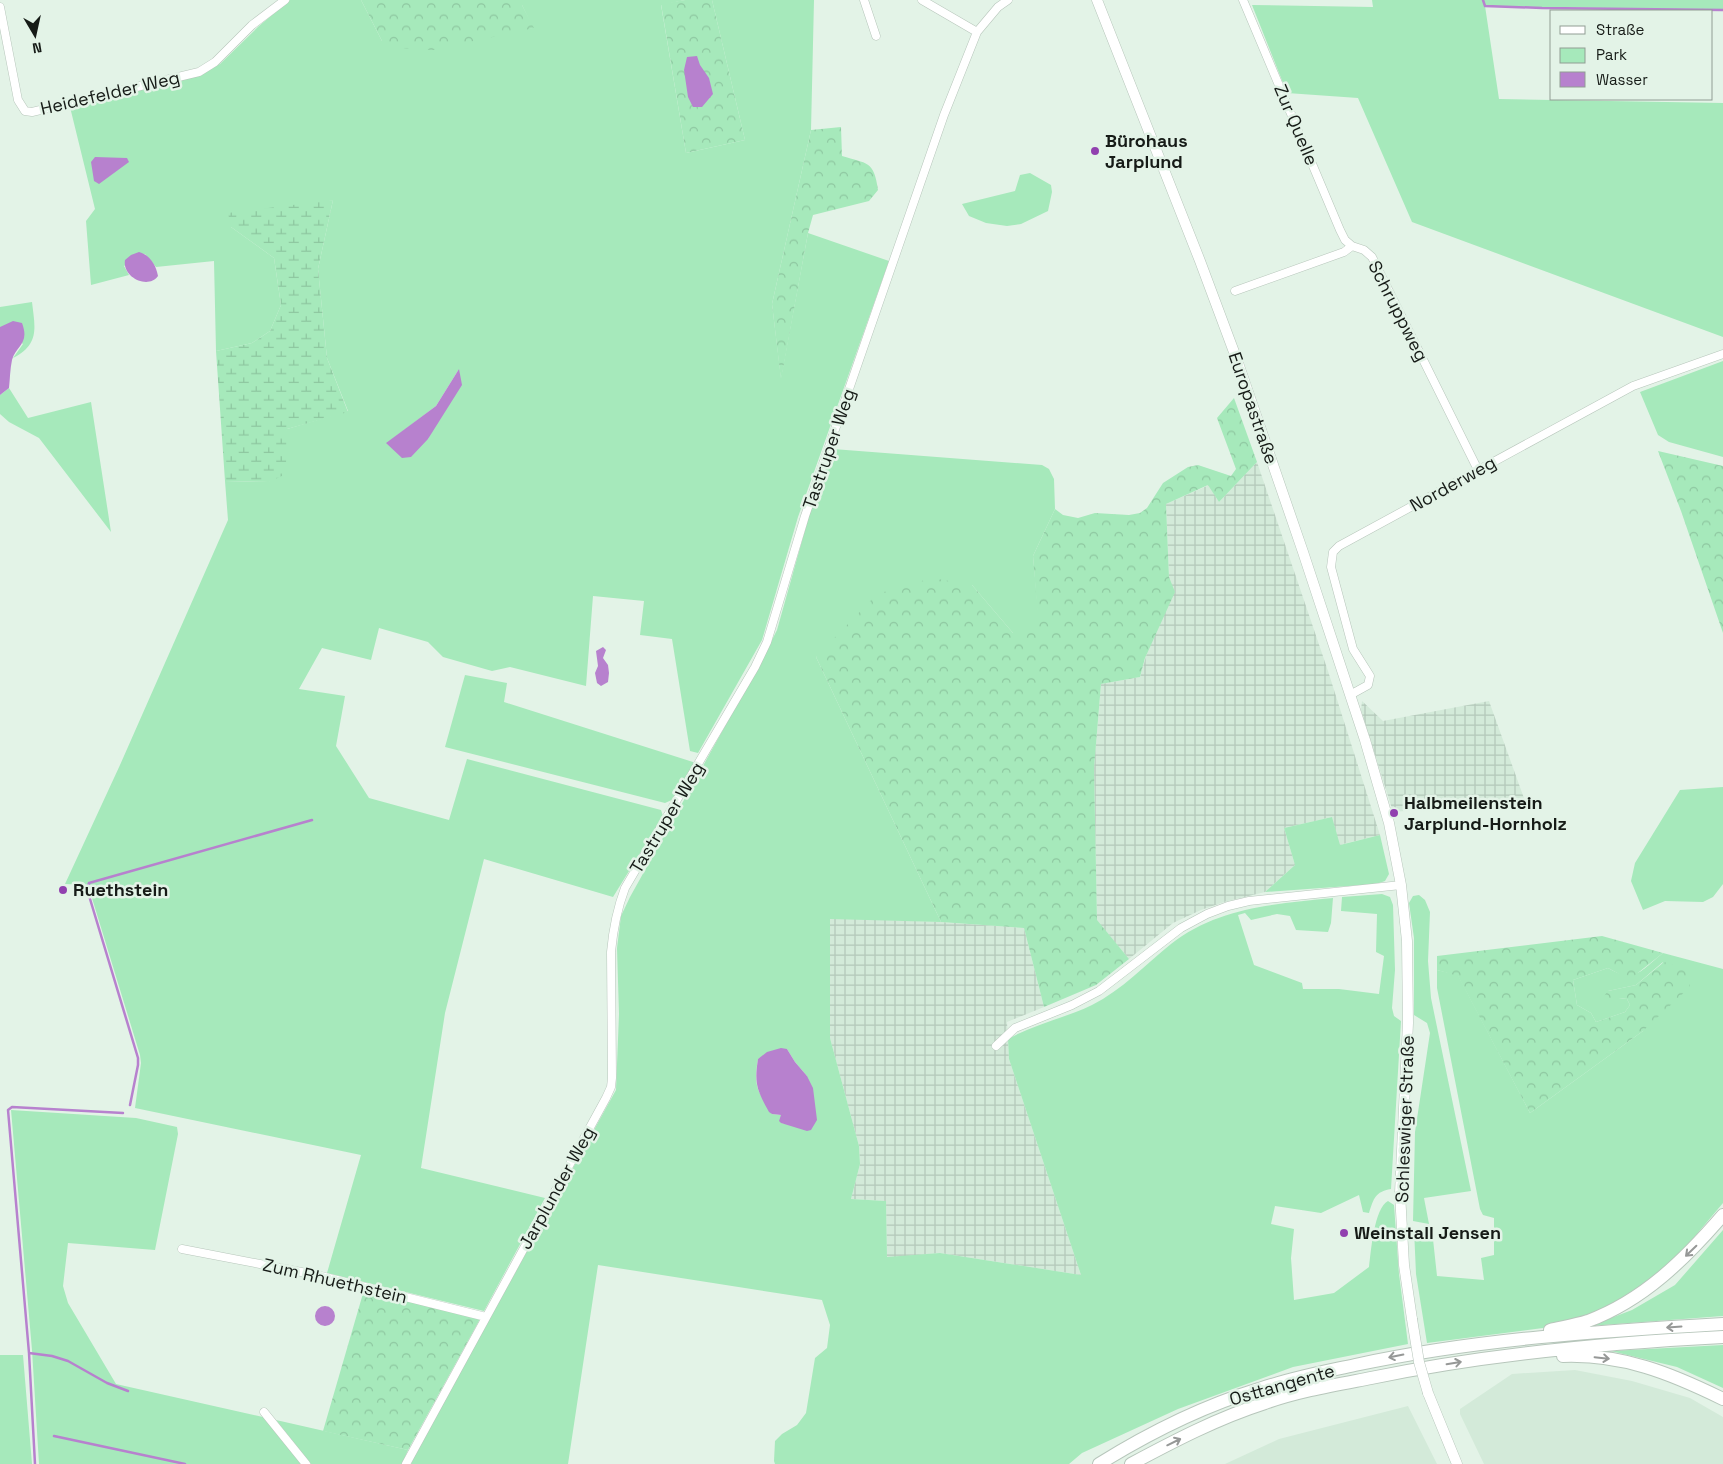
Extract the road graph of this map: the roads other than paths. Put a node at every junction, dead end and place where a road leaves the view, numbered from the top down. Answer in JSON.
{"nodes":[{"id":1,"x":284,"y":0,"type":"edge"},
{"id":2,"x":864,"y":0,"type":"edge"},
{"id":3,"x":922,"y":0,"type":"edge"},
{"id":4,"x":1008,"y":0,"type":"edge"},
{"id":5,"x":1097,"y":0,"type":"edge"},
{"id":6,"x":1243,"y":0,"type":"edge"},
{"id":7,"x":0,"y":7,"type":"edge"},
{"id":8,"x":978,"y":32,"type":"junction"},
{"id":9,"x":876,"y":36,"type":"dead end"},
{"id":10,"x":1352,"y":246,"type":"junction"},
{"id":11,"x":1235,"y":291,"type":"dead end"},
{"id":12,"x":1723,"y":354,"type":"edge"},
{"id":13,"x":1478,"y":470,"type":"junction"},
{"id":14,"x":1350,"y":695,"type":"junction"},
{"id":15,"x":1389,"y":823,"type":"joint"},
{"id":16,"x":1401,"y":885,"type":"junction"},
{"id":17,"x":625,"y":888,"type":"joint"},
{"id":18,"x":996,"y":1046,"type":"dead end"},
{"id":19,"x":1723,"y":1215,"type":"edge"},
{"id":20,"x":182,"y":1249,"type":"dead end"},
{"id":21,"x":486,"y":1317,"type":"junction"},
{"id":22,"x":1723,"y":1324,"type":"edge"},
{"id":23,"x":1723,"y":1337,"type":"edge"},
{"id":24,"x":1479,"y":1344,"type":"junction"},
{"id":25,"x":1483,"y":1358,"type":"junction"},
{"id":26,"x":1723,"y":1399,"type":"edge"},
{"id":27,"x":264,"y":1412,"type":"dead end"},
{"id":28,"x":306,"y":1464,"type":"edge"},
{"id":29,"x":406,"y":1464,"type":"edge"},
{"id":30,"x":1099,"y":1464,"type":"edge"},
{"id":31,"x":1131,"y":1464,"type":"edge"},
{"id":32,"x":1457,"y":1464,"type":"edge"}],
"edges":[{"from":1,"to":7,"type":"street","name":"Heidefelder Weg"},
{"from":2,"to":9,"type":"street"},
{"from":3,"to":8,"type":"street"},
{"from":4,"to":8,"type":"street","name":"Tastruper Weg"},
{"from":5,"to":14,"type":"main road","name":"Europastraße"},
{"from":6,"to":10,"type":"street","name":"Zur Quelle"},
{"from":8,"to":17,"type":"street","name":"Tastruper Weg"},
{"from":10,"to":11,"type":"street","name":"Schruppweg"},
{"from":10,"to":13,"type":"street","name":"Schruppweg"},
{"from":12,"to":13,"type":"street","name":"Norderweg"},
{"from":13,"to":14,"type":"street","name":"Norderweg"},
{"from":14,"to":15,"type":"main road","name":"Europastraße"},
{"from":15,"to":16,"type":"main road","name":"Schleswiger Straße"},
{"from":16,"to":18,"type":"street"},
{"from":16,"to":32,"type":"main road","name":"Schleswiger Straße","bridge":true},
{"from":17,"to":21,"type":"street","name":"Jarplunder Weg"},
{"from":19,"to":24,"type":"highway","one_way":true},
{"from":20,"to":21,"type":"street","name":"Zum Rhuethstein"},
{"from":21,"to":29,"type":"street","name":"Jarplunder Weg"},
{"from":22,"to":24,"type":"highway","one_way":true},
{"from":23,"to":25,"type":"highway"},
{"from":24,"to":30,"type":"highway","name":"Osttangente","one_way":true},
{"from":25,"to":26,"type":"highway","one_way":true},
{"from":31,"to":25,"type":"highway","name":"Osttangente","one_way":true},
{"from":27,"to":28,"type":"street"}]}
